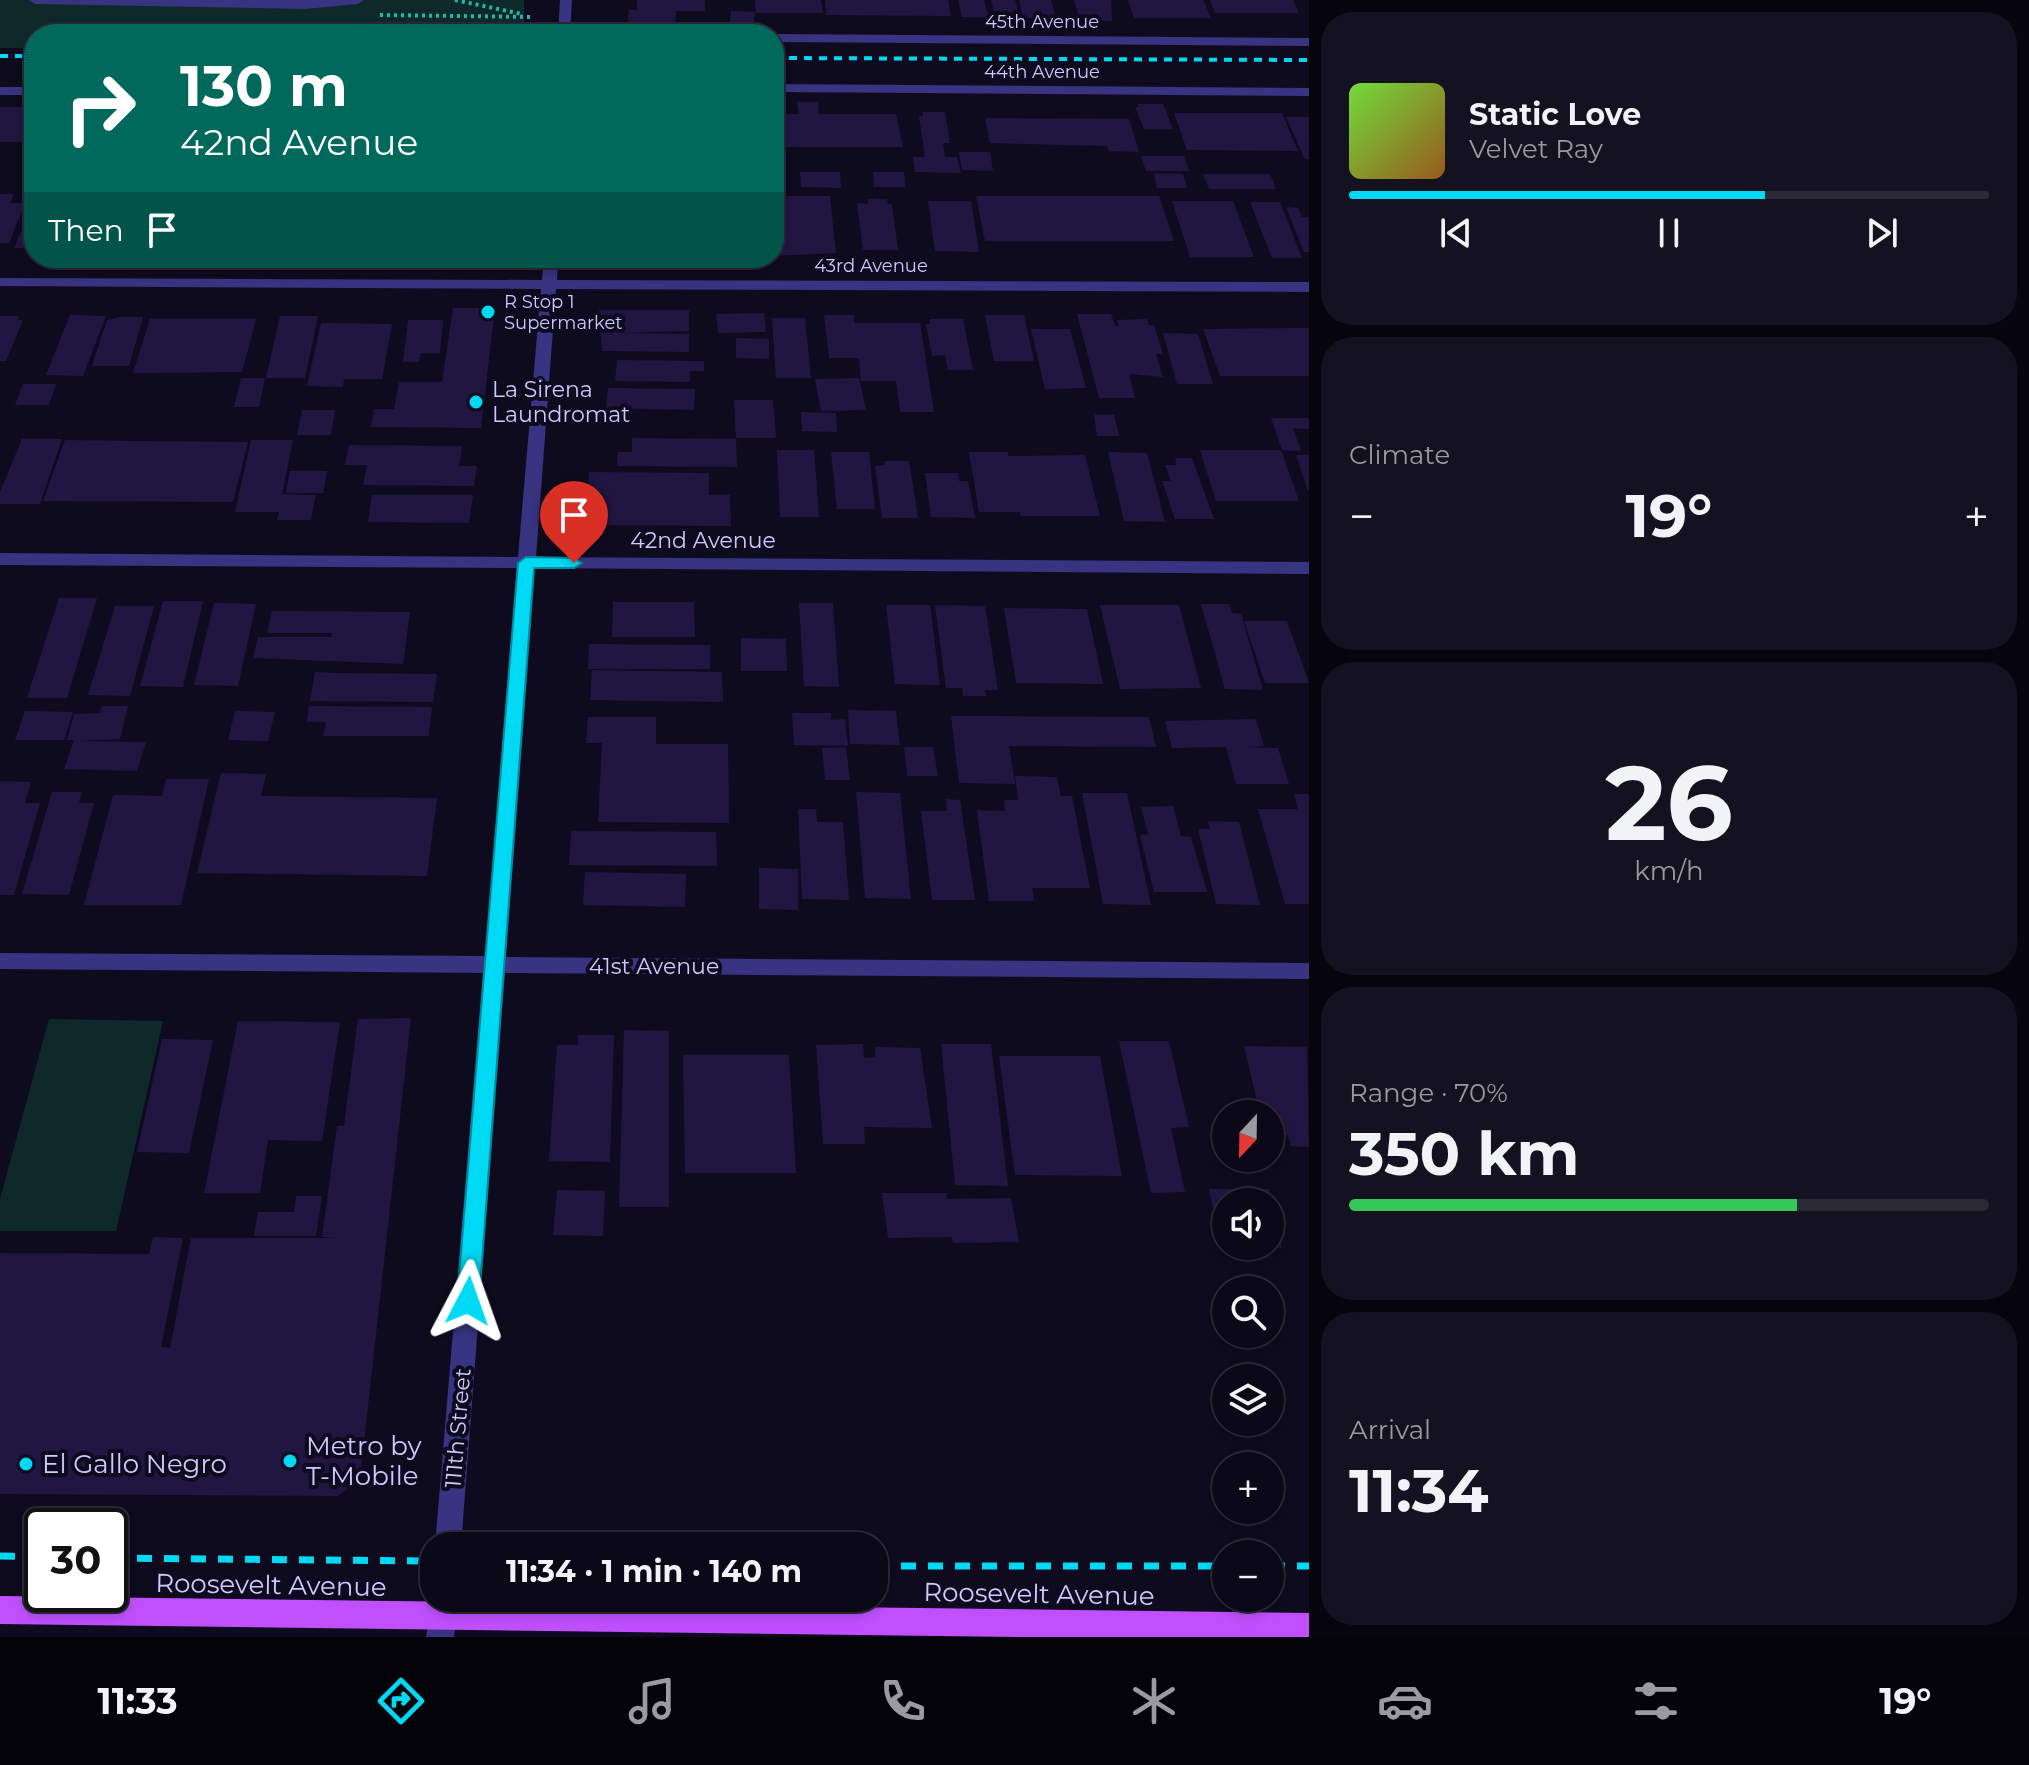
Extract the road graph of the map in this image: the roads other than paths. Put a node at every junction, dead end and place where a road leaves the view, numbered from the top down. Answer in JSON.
{"nodes":[{"id":1,"x":35,"y":0,"type":"edge"},
{"id":2,"x":134,"y":0,"type":"edge"},
{"id":3,"x":358,"y":0,"type":"edge"},
{"id":4,"x":566,"y":0,"type":"edge"},
{"id":5,"x":565,"y":24,"type":"edge"},
{"id":6,"x":784,"y":38,"type":"edge"},
{"id":7,"x":1309,"y":42,"type":"edge"},
{"id":8,"x":784,"y":88,"type":"edge"},
{"id":9,"x":0,"y":91,"type":"edge"},
{"id":10,"x":24,"y":91,"type":"edge"},
{"id":11,"x":1309,"y":92,"type":"edge"},
{"id":12,"x":550,"y":268,"type":"edge"},
{"id":13,"x":0,"y":282,"type":"edge"},
{"id":14,"x":549,"y":285,"type":"junction"},
{"id":15,"x":1309,"y":287,"type":"edge"},
{"id":16,"x":0,"y":559,"type":"edge"},
{"id":17,"x":526,"y":563,"type":"junction"},
{"id":18,"x":1309,"y":568,"type":"edge"},
{"id":19,"x":0,"y":961,"type":"edge"},
{"id":20,"x":494,"y":965,"type":"junction"},
{"id":21,"x":1309,"y":971,"type":"edge"},
{"id":22,"x":449,"y":1532,"type":"edge"},
{"id":23,"x":0,"y":1610,"type":"edge"},
{"id":24,"x":442,"y":1618,"type":"edge"},
{"id":25,"x":1309,"y":1627,"type":"edge"}],
"edges":[{"from":1,"to":2,"type":"street"},
{"from":2,"to":3,"type":"street"},
{"from":4,"to":5,"type":"street"},
{"from":6,"to":7,"type":"street","name":"45th Avenue"},
{"from":8,"to":11,"type":"street","name":"44th Avenue"},
{"from":9,"to":10,"type":"street"},
{"from":12,"to":14,"type":"street","name":"111th Street"},
{"from":13,"to":14,"type":"street","name":"43rd Avenue"},
{"from":14,"to":15,"type":"street","name":"43rd Avenue"},
{"from":14,"to":17,"type":"street","name":"111th Street"},
{"from":16,"to":17,"type":"street","name":"42nd Avenue"},
{"from":17,"to":18,"type":"street","name":"42nd Avenue"},
{"from":17,"to":20,"type":"street","name":"111th Street"},
{"from":19,"to":20,"type":"street","name":"41st Avenue"},
{"from":20,"to":21,"type":"street","name":"41st Avenue"},
{"from":20,"to":22,"type":"street","name":"111th Street"},
{"from":23,"to":24,"type":"main road","name":"Roosevelt Avenue"},
{"from":24,"to":25,"type":"main road","name":"Roosevelt Avenue"}]}
